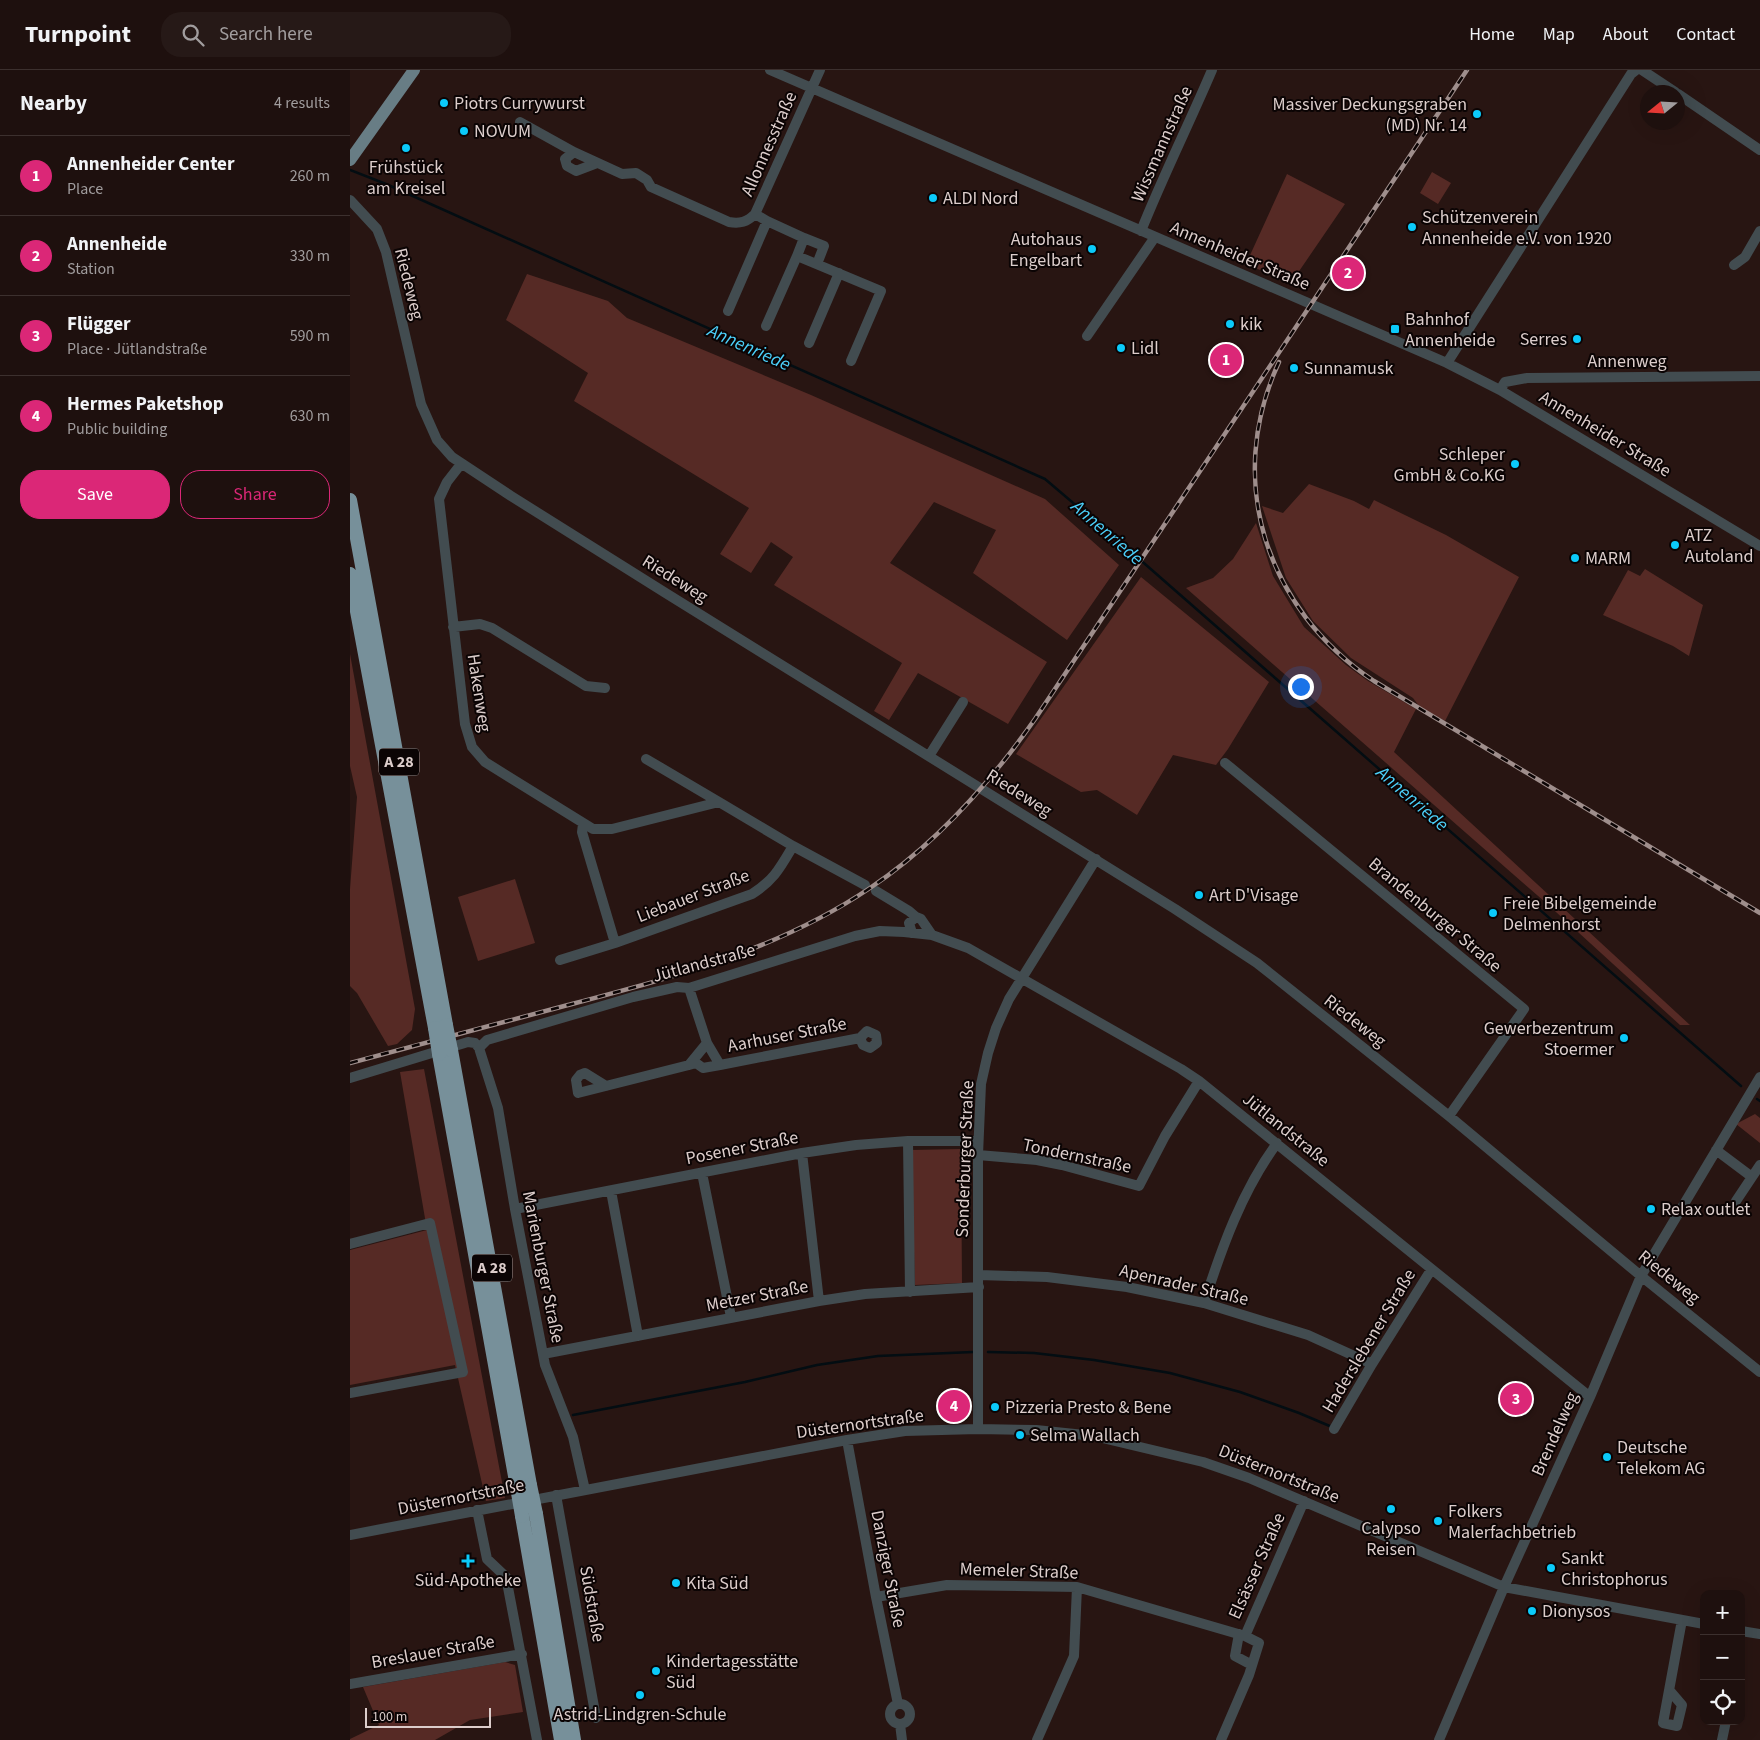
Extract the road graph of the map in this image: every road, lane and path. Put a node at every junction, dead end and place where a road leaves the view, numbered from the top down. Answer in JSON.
{"nodes":[{"id":1,"x":414,"y":70,"type":"edge"},
{"id":2,"x":770,"y":70,"type":"edge"},
{"id":3,"x":820,"y":70,"type":"edge"},
{"id":4,"x":1212,"y":70,"type":"edge"},
{"id":5,"x":1636,"y":70,"type":"edge"},
{"id":6,"x":1642,"y":70,"type":"edge"},
{"id":7,"x":1664,"y":85,"type":"edge"},
{"id":8,"x":811,"y":89,"type":"junction"},
{"id":9,"x":1685,"y":99,"type":"edge"},
{"id":10,"x":520,"y":122,"type":"dead end"},
{"id":11,"x":1759,"y":146,"type":"edge"},
{"id":12,"x":574,"y":152,"type":"junction"},
{"id":13,"x":351,"y":159,"type":"edge"},
{"id":14,"x":597,"y":163,"type":"junction"},
{"id":15,"x":350,"y":200,"type":"edge"},
{"id":16,"x":755,"y":214,"type":"junction"},
{"id":17,"x":767,"y":221,"type":"junction"},
{"id":18,"x":1142,"y":231,"type":"junction"},
{"id":19,"x":1760,"y":231,"type":"edge"},
{"id":20,"x":1155,"y":237,"type":"junction"},
{"id":21,"x":804,"y":238,"type":"junction"},
{"id":22,"x":796,"y":256,"type":"junction"},
{"id":23,"x":817,"y":264,"type":"junction"},
{"id":24,"x":1734,"y":265,"type":"dead end"},
{"id":25,"x":839,"y":273,"type":"junction"},
{"id":26,"x":728,"y":311,"type":"dead end"},
{"id":27,"x":766,"y":326,"type":"dead end"},
{"id":28,"x":1087,"y":336,"type":"dead end"},
{"id":29,"x":809,"y":343,"type":"dead end"},
{"id":30,"x":851,"y":361,"type":"dead end"},
{"id":31,"x":1447,"y":363,"type":"junction"},
{"id":32,"x":1760,"y":376,"type":"edge"},
{"id":33,"x":1500,"y":390,"type":"junction"},
{"id":34,"x":461,"y":464,"type":"junction"},
{"id":35,"x":350,"y":500,"type":"edge"},
{"id":36,"x":1760,"y":546,"type":"edge"},
{"id":37,"x":350,"y":574,"type":"edge"},
{"id":38,"x":453,"y":627,"type":"junction"},
{"id":39,"x":605,"y":688,"type":"dead end"},
{"id":40,"x":963,"y":702,"type":"dead end"},
{"id":41,"x":929,"y":756,"type":"junction"},
{"id":42,"x":646,"y":759,"type":"dead end"},
{"id":43,"x":1225,"y":763,"type":"dead end"},
{"id":44,"x":719,"y":802,"type":"junction"},
{"id":45,"x":582,"y":824,"type":"junction"},
{"id":46,"x":793,"y":846,"type":"junction"},
{"id":47,"x":1096,"y":859,"type":"junction"},
{"id":48,"x":866,"y":885,"type":"dead end"},
{"id":49,"x":876,"y":891,"type":"dead end"},
{"id":50,"x":916,"y":918,"type":"junction"},
{"id":51,"x":912,"y":933,"type":"junction"},
{"id":52,"x":932,"y":936,"type":"junction"},
{"id":53,"x":615,"y":943,"type":"junction"},
{"id":54,"x":560,"y":960,"type":"dead end"},
{"id":55,"x":1022,"y":978,"type":"junction"},
{"id":56,"x":689,"y":988,"type":"junction"},
{"id":57,"x":441,"y":1026,"type":"junction"},
{"id":58,"x":860,"y":1038,"type":"dead end"},
{"id":59,"x":707,"y":1043,"type":"junction"},
{"id":60,"x":479,"y":1048,"type":"junction"},
{"id":61,"x":720,"y":1064,"type":"junction"},
{"id":62,"x":689,"y":1065,"type":"junction"},
{"id":63,"x":1760,"y":1077,"type":"edge"},
{"id":64,"x":350,"y":1078,"type":"edge"},
{"id":65,"x":1199,"y":1081,"type":"junction"},
{"id":66,"x":606,"y":1086,"type":"dead end"},
{"id":67,"x":1449,"y":1116,"type":"junction"},
{"id":68,"x":908,"y":1141,"type":"junction"},
{"id":69,"x":978,"y":1141,"type":"junction"},
{"id":70,"x":1277,"y":1143,"type":"junction"},
{"id":71,"x":1716,"y":1150,"type":"junction"},
{"id":72,"x":802,"y":1153,"type":"junction"},
{"id":73,"x":978,"y":1155,"type":"junction"},
{"id":74,"x":1760,"y":1165,"type":"edge"},
{"id":75,"x":702,"y":1173,"type":"junction"},
{"id":76,"x":1752,"y":1177,"type":"junction"},
{"id":77,"x":611,"y":1191,"type":"junction"},
{"id":78,"x":1736,"y":1201,"type":"dead end"},
{"id":79,"x":515,"y":1209,"type":"junction"},
{"id":80,"x":350,"y":1244,"type":"edge"},
{"id":81,"x":1431,"y":1270,"type":"junction"},
{"id":82,"x":979,"y":1275,"type":"junction"},
{"id":83,"x":1641,"y":1276,"type":"junction"},
{"id":84,"x":979,"y":1287,"type":"junction"},
{"id":85,"x":910,"y":1292,"type":"junction"},
{"id":86,"x":819,"y":1301,"type":"junction"},
{"id":87,"x":1204,"y":1303,"type":"junction"},
{"id":88,"x":731,"y":1318,"type":"junction"},
{"id":89,"x":638,"y":1336,"type":"junction"},
{"id":90,"x":543,"y":1354,"type":"junction"},
{"id":91,"x":1372,"y":1364,"type":"junction"},
{"id":92,"x":1760,"y":1372,"type":"edge"},
{"id":93,"x":350,"y":1393,"type":"edge"},
{"id":94,"x":1590,"y":1397,"type":"junction"},
{"id":95,"x":978,"y":1428,"type":"junction"},
{"id":96,"x":1334,"y":1430,"type":"dead end"},
{"id":97,"x":847,"y":1440,"type":"junction"},
{"id":98,"x":584,"y":1490,"type":"junction"},
{"id":99,"x":556,"y":1496,"type":"junction"},
{"id":100,"x":1304,"y":1501,"type":"junction"},
{"id":101,"x":477,"y":1510,"type":"junction"},
{"id":102,"x":529,"y":1515,"type":"junction"},
{"id":103,"x":350,"y":1535,"type":"edge"},
{"id":104,"x":1077,"y":1587,"type":"junction"},
{"id":105,"x":1504,"y":1587,"type":"junction"},
{"id":106,"x":876,"y":1597,"type":"junction"},
{"id":107,"x":1682,"y":1620,"type":"junction"},
{"id":108,"x":1700,"y":1623,"type":"edge"},
{"id":109,"x":1745,"y":1632,"type":"edge"},
{"id":110,"x":1760,"y":1634,"type":"edge"},
{"id":111,"x":1242,"y":1635,"type":"junction"},
{"id":112,"x":522,"y":1654,"type":"junction"},
{"id":113,"x":1252,"y":1666,"type":"junction"},
{"id":114,"x":350,"y":1684,"type":"edge"},
{"id":115,"x":1670,"y":1690,"type":"dead end"},
{"id":116,"x":596,"y":1718,"type":"dead end"},
{"id":117,"x":1725,"y":1725,"type":"edge"},
{"id":118,"x":537,"y":1740,"type":"edge"},
{"id":119,"x":561,"y":1740,"type":"edge"},
{"id":120,"x":574,"y":1740,"type":"edge"},
{"id":121,"x":902,"y":1740,"type":"edge"},
{"id":122,"x":1037,"y":1740,"type":"edge"},
{"id":123,"x":1221,"y":1740,"type":"edge"},
{"id":124,"x":1439,"y":1740,"type":"edge"},
{"id":125,"x":1722,"y":1740,"type":"edge"}],
"edges":[{"from":1,"to":13,"type":"main road"},
{"from":2,"to":8,"type":"street","name":"Annenheider Straße"},
{"from":3,"to":8,"type":"street","name":"Allonnesstraße"},
{"from":4,"to":18,"type":"street","name":"Wissmannstraße"},
{"from":5,"to":31,"type":"street"},
{"from":6,"to":7,"type":"street"},
{"from":8,"to":16,"type":"street","name":"Allonnesstraße"},
{"from":8,"to":18,"type":"street","name":"Annenheider Straße"},
{"from":9,"to":11,"type":"street"},
{"from":10,"to":12,"type":"street","name":"Allonnesstraße"},
{"from":12,"to":14,"type":"street","name":"Allonnesstraße"},
{"from":12,"to":14,"type":"street"},
{"from":14,"to":16,"type":"street","name":"Allonnesstraße"},
{"from":15,"to":34,"type":"street","name":"Riedeweg"},
{"from":16,"to":17,"type":"street"},
{"from":17,"to":21,"type":"street"},
{"from":17,"to":26,"type":"street"},
{"from":18,"to":20,"type":"street","name":"Annenheider Straße"},
{"from":19,"to":24,"type":"street"},
{"from":20,"to":28,"type":"street"},
{"from":20,"to":31,"type":"street","name":"Annenheider Straße"},
{"from":21,"to":22,"type":"street"},
{"from":21,"to":23,"type":"street"},
{"from":22,"to":23,"type":"street"},
{"from":22,"to":27,"type":"street"},
{"from":23,"to":25,"type":"street"},
{"from":25,"to":29,"type":"street"},
{"from":25,"to":30,"type":"street"},
{"from":31,"to":33,"type":"street","name":"Annenheider Straße"},
{"from":32,"to":33,"type":"street","name":"Annenweg"},
{"from":33,"to":36,"type":"street","name":"Annenheider Straße"},
{"from":34,"to":38,"type":"street","name":"Hakenweg"},
{"from":34,"to":41,"type":"street","name":"Riedeweg"},
{"from":35,"to":57,"type":"highway","number":"A 28"},
{"from":37,"to":57,"type":"highway","number":"A 28"},
{"from":38,"to":39,"type":"street"},
{"from":38,"to":45,"type":"street","name":"Hakenweg"},
{"from":40,"to":41,"type":"street"},
{"from":41,"to":47,"type":"street","name":"Riedeweg"},
{"from":42,"to":44,"type":"street"},
{"from":43,"to":67,"type":"street","name":"Brandenburger Straße"},
{"from":44,"to":45,"type":"street","name":"Hakenweg"},
{"from":44,"to":46,"type":"street"},
{"from":45,"to":53,"type":"street"},
{"from":46,"to":48,"type":"street"},
{"from":46,"to":53,"type":"street","name":"Liebauer Straße"},
{"from":47,"to":55,"type":"street","name":"Sonderburger Straße"},
{"from":47,"to":67,"type":"street","name":"Riedeweg"},
{"from":49,"to":50,"type":"street"},
{"from":50,"to":51,"type":"street"},
{"from":50,"to":52,"type":"street"},
{"from":51,"to":52,"type":"street","name":"Jütlandstraße"},
{"from":51,"to":56,"type":"street","name":"Jütlandstraße"},
{"from":52,"to":55,"type":"street","name":"Jütlandstraße"},
{"from":53,"to":54,"type":"street","name":"Liebauer Straße"},
{"from":55,"to":65,"type":"street","name":"Jütlandstraße"},
{"from":55,"to":69,"type":"street","name":"Sonderburger Straße"},
{"from":56,"to":59,"type":"street","name":"Aarhuser Straße"},
{"from":56,"to":60,"type":"street","name":"Jütlandstraße"},
{"from":57,"to":102,"type":"highway","number":"A 28","bridge":true},
{"from":58,"to":61,"type":"street","name":"Aarhuser Straße"},
{"from":59,"to":61,"type":"street","name":"Aarhuser Straße"},
{"from":59,"to":62,"type":"street","name":"Aarhuser Straße"},
{"from":60,"to":64,"type":"street"},
{"from":60,"to":79,"type":"street","name":"Marienburger Straße"},
{"from":61,"to":62,"type":"street","name":"Aarhuser Straße"},
{"from":62,"to":66,"type":"street","name":"Aarhuser Straße"},
{"from":63,"to":71,"type":"street","name":"Brendelweg"},
{"from":65,"to":70,"type":"street","name":"Jütlandstraße"},
{"from":65,"to":73,"type":"street","name":"Tondernstraße"},
{"from":67,"to":83,"type":"street","name":"Riedeweg"},
{"from":68,"to":69,"type":"street","name":"Posener Straße"},
{"from":68,"to":72,"type":"street","name":"Posener Straße"},
{"from":68,"to":85,"type":"street"},
{"from":69,"to":73,"type":"street","name":"Sonderburger Straße"},
{"from":70,"to":81,"type":"street","name":"Jütlandstraße"},
{"from":70,"to":87,"type":"street"},
{"from":71,"to":76,"type":"street"},
{"from":71,"to":83,"type":"street","name":"Brendelweg"},
{"from":72,"to":75,"type":"street","name":"Posener Straße"},
{"from":72,"to":86,"type":"street"},
{"from":73,"to":82,"type":"street","name":"Sonderburger Straße"},
{"from":74,"to":76,"type":"street"},
{"from":75,"to":77,"type":"street","name":"Posener Straße"},
{"from":75,"to":88,"type":"street"},
{"from":76,"to":78,"type":"street"},
{"from":77,"to":79,"type":"street","name":"Posener Straße"},
{"from":77,"to":89,"type":"street"},
{"from":79,"to":90,"type":"street","name":"Marienburger Straße"},
{"from":80,"to":93,"type":"street"},
{"from":81,"to":91,"type":"street","name":"Haderslebener Straße"},
{"from":81,"to":94,"type":"street","name":"Jütlandstraße"},
{"from":82,"to":84,"type":"street","name":"Sonderburger Straße"},
{"from":82,"to":87,"type":"street","name":"Apenrader Straße"},
{"from":83,"to":92,"type":"street","name":"Riedeweg"},
{"from":83,"to":94,"type":"street","name":"Brendelweg"},
{"from":84,"to":85,"type":"street","name":"Metzer Straße"},
{"from":84,"to":95,"type":"street","name":"Sonderburger Straße"},
{"from":85,"to":86,"type":"street","name":"Metzer Straße"},
{"from":86,"to":88,"type":"street","name":"Metzer Straße"},
{"from":87,"to":91,"type":"street","name":"Apenrader Straße"},
{"from":88,"to":89,"type":"street","name":"Metzer Straße"},
{"from":89,"to":90,"type":"street","name":"Metzer Straße"},
{"from":90,"to":98,"type":"street","name":"Marienburger Straße"},
{"from":91,"to":96,"type":"street","name":"Haderslebener Straße"},
{"from":94,"to":105,"type":"street","name":"Brendelweg"},
{"from":95,"to":97,"type":"street","name":"Düsternortstraße"},
{"from":95,"to":100,"type":"street","name":"Düsternortstraße"},
{"from":97,"to":98,"type":"street","name":"Düsternortstraße"},
{"from":97,"to":106,"type":"street","name":"Danziger Straße"},
{"from":98,"to":99,"type":"street","name":"Düsternortstraße"},
{"from":99,"to":101,"type":"street","name":"Düsternortstraße"},
{"from":99,"to":116,"type":"street","name":"Südstraße"},
{"from":100,"to":105,"type":"street","name":"Düsternortstraße"},
{"from":100,"to":111,"type":"street","name":"Elsässer Straße"},
{"from":101,"to":103,"type":"street","name":"Düsternortstraße"},
{"from":101,"to":112,"type":"street"},
{"from":102,"to":119,"type":"highway","number":"A 28"},
{"from":102,"to":120,"type":"highway","number":"A 28"},
{"from":104,"to":106,"type":"street","name":"Memeler Straße"},
{"from":104,"to":111,"type":"street","name":"Memeler Straße"},
{"from":104,"to":122,"type":"street"},
{"from":105,"to":107,"type":"street","name":"Düsternortstraße"},
{"from":105,"to":124,"type":"street","name":"Brendelweg"},
{"from":106,"to":121,"type":"street","name":"Danziger Straße"},
{"from":107,"to":108,"type":"street","name":"Düsternortstraße"},
{"from":107,"to":115,"type":"street"},
{"from":109,"to":110,"type":"street"},
{"from":111,"to":113,"type":"street","name":"Elsässer Straße"},
{"from":111,"to":113,"type":"street","name":"Elsässer Straße"},
{"from":112,"to":114,"type":"street","name":"Breslauer Straße"},
{"from":112,"to":118,"type":"street"},
{"from":113,"to":123,"type":"street","name":"Elsässer Straße"},
{"from":117,"to":125,"type":"street"}]}
